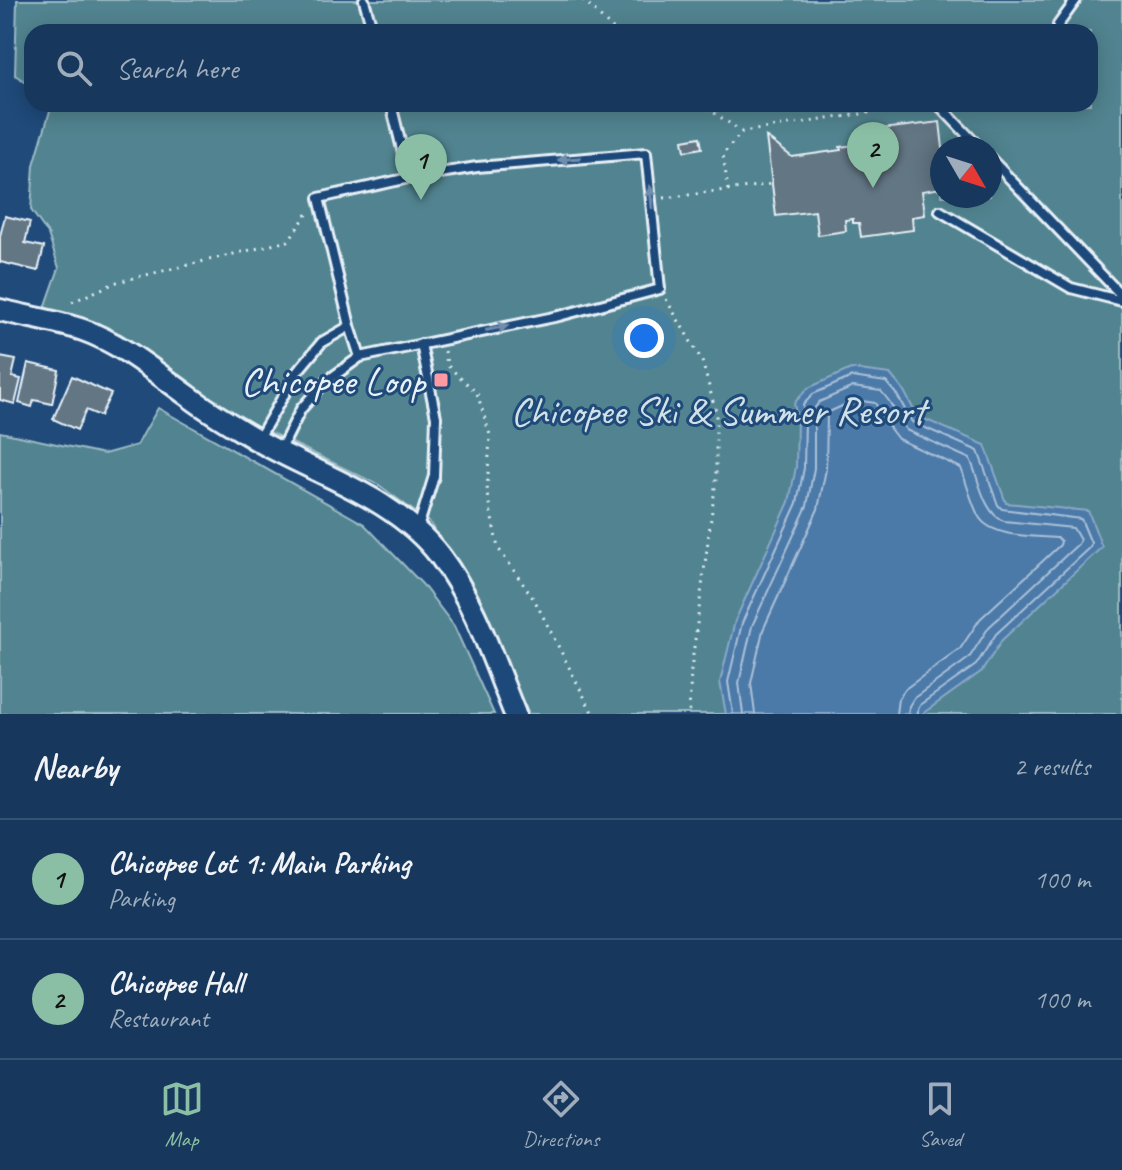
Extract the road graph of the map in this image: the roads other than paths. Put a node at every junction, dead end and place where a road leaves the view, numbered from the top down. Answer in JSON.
{"nodes":[{"id":1,"x":364,"y":0,"type":"edge"},
{"id":2,"x":1076,"y":0,"type":"edge"},
{"id":3,"x":371,"y":24,"type":"edge"},
{"id":4,"x":1059,"y":24,"type":"edge"},
{"id":5,"x":393,"y":112,"type":"edge"},
{"id":6,"x":946,"y":112,"type":"edge"},
{"id":7,"x":969,"y":136,"type":"edge"},
{"id":8,"x":1002,"y":171,"type":"edge"},
{"id":9,"x":409,"y":178,"type":"junction"},
{"id":10,"x":940,"y":211,"type":"dead end"},
{"id":11,"x":1122,"y":298,"type":"edge"},
{"id":12,"x":0,"y":310,"type":"edge"},
{"id":13,"x":350,"y":326,"type":"junction"},
{"id":14,"x":421,"y":344,"type":"junction"},
{"id":15,"x":360,"y":357,"type":"junction"},
{"id":16,"x":258,"y":440,"type":"junction"},
{"id":17,"x":279,"y":451,"type":"junction"},
{"id":18,"x":416,"y":532,"type":"junction"},
{"id":19,"x":515,"y":714,"type":"edge"}],
"edges":[{"from":1,"to":3,"type":"lane"},
{"from":2,"to":4,"type":"lane"},
{"from":5,"to":9,"type":"lane"},
{"from":6,"to":7,"type":"lane"},
{"from":8,"to":11,"type":"lane"},
{"from":9,"to":13,"type":"lane"},
{"from":14,"to":9,"type":"lane","one_way":true},
{"from":10,"to":11,"type":"lane"},
{"from":12,"to":16,"type":"street"},
{"from":13,"to":15,"type":"lane"},
{"from":13,"to":16,"type":"lane"},
{"from":14,"to":15,"type":"lane"},
{"from":14,"to":18,"type":"lane"},
{"from":15,"to":17,"type":"lane"},
{"from":16,"to":17,"type":"street"},
{"from":17,"to":18,"type":"street"},
{"from":18,"to":19,"type":"street"}]}
